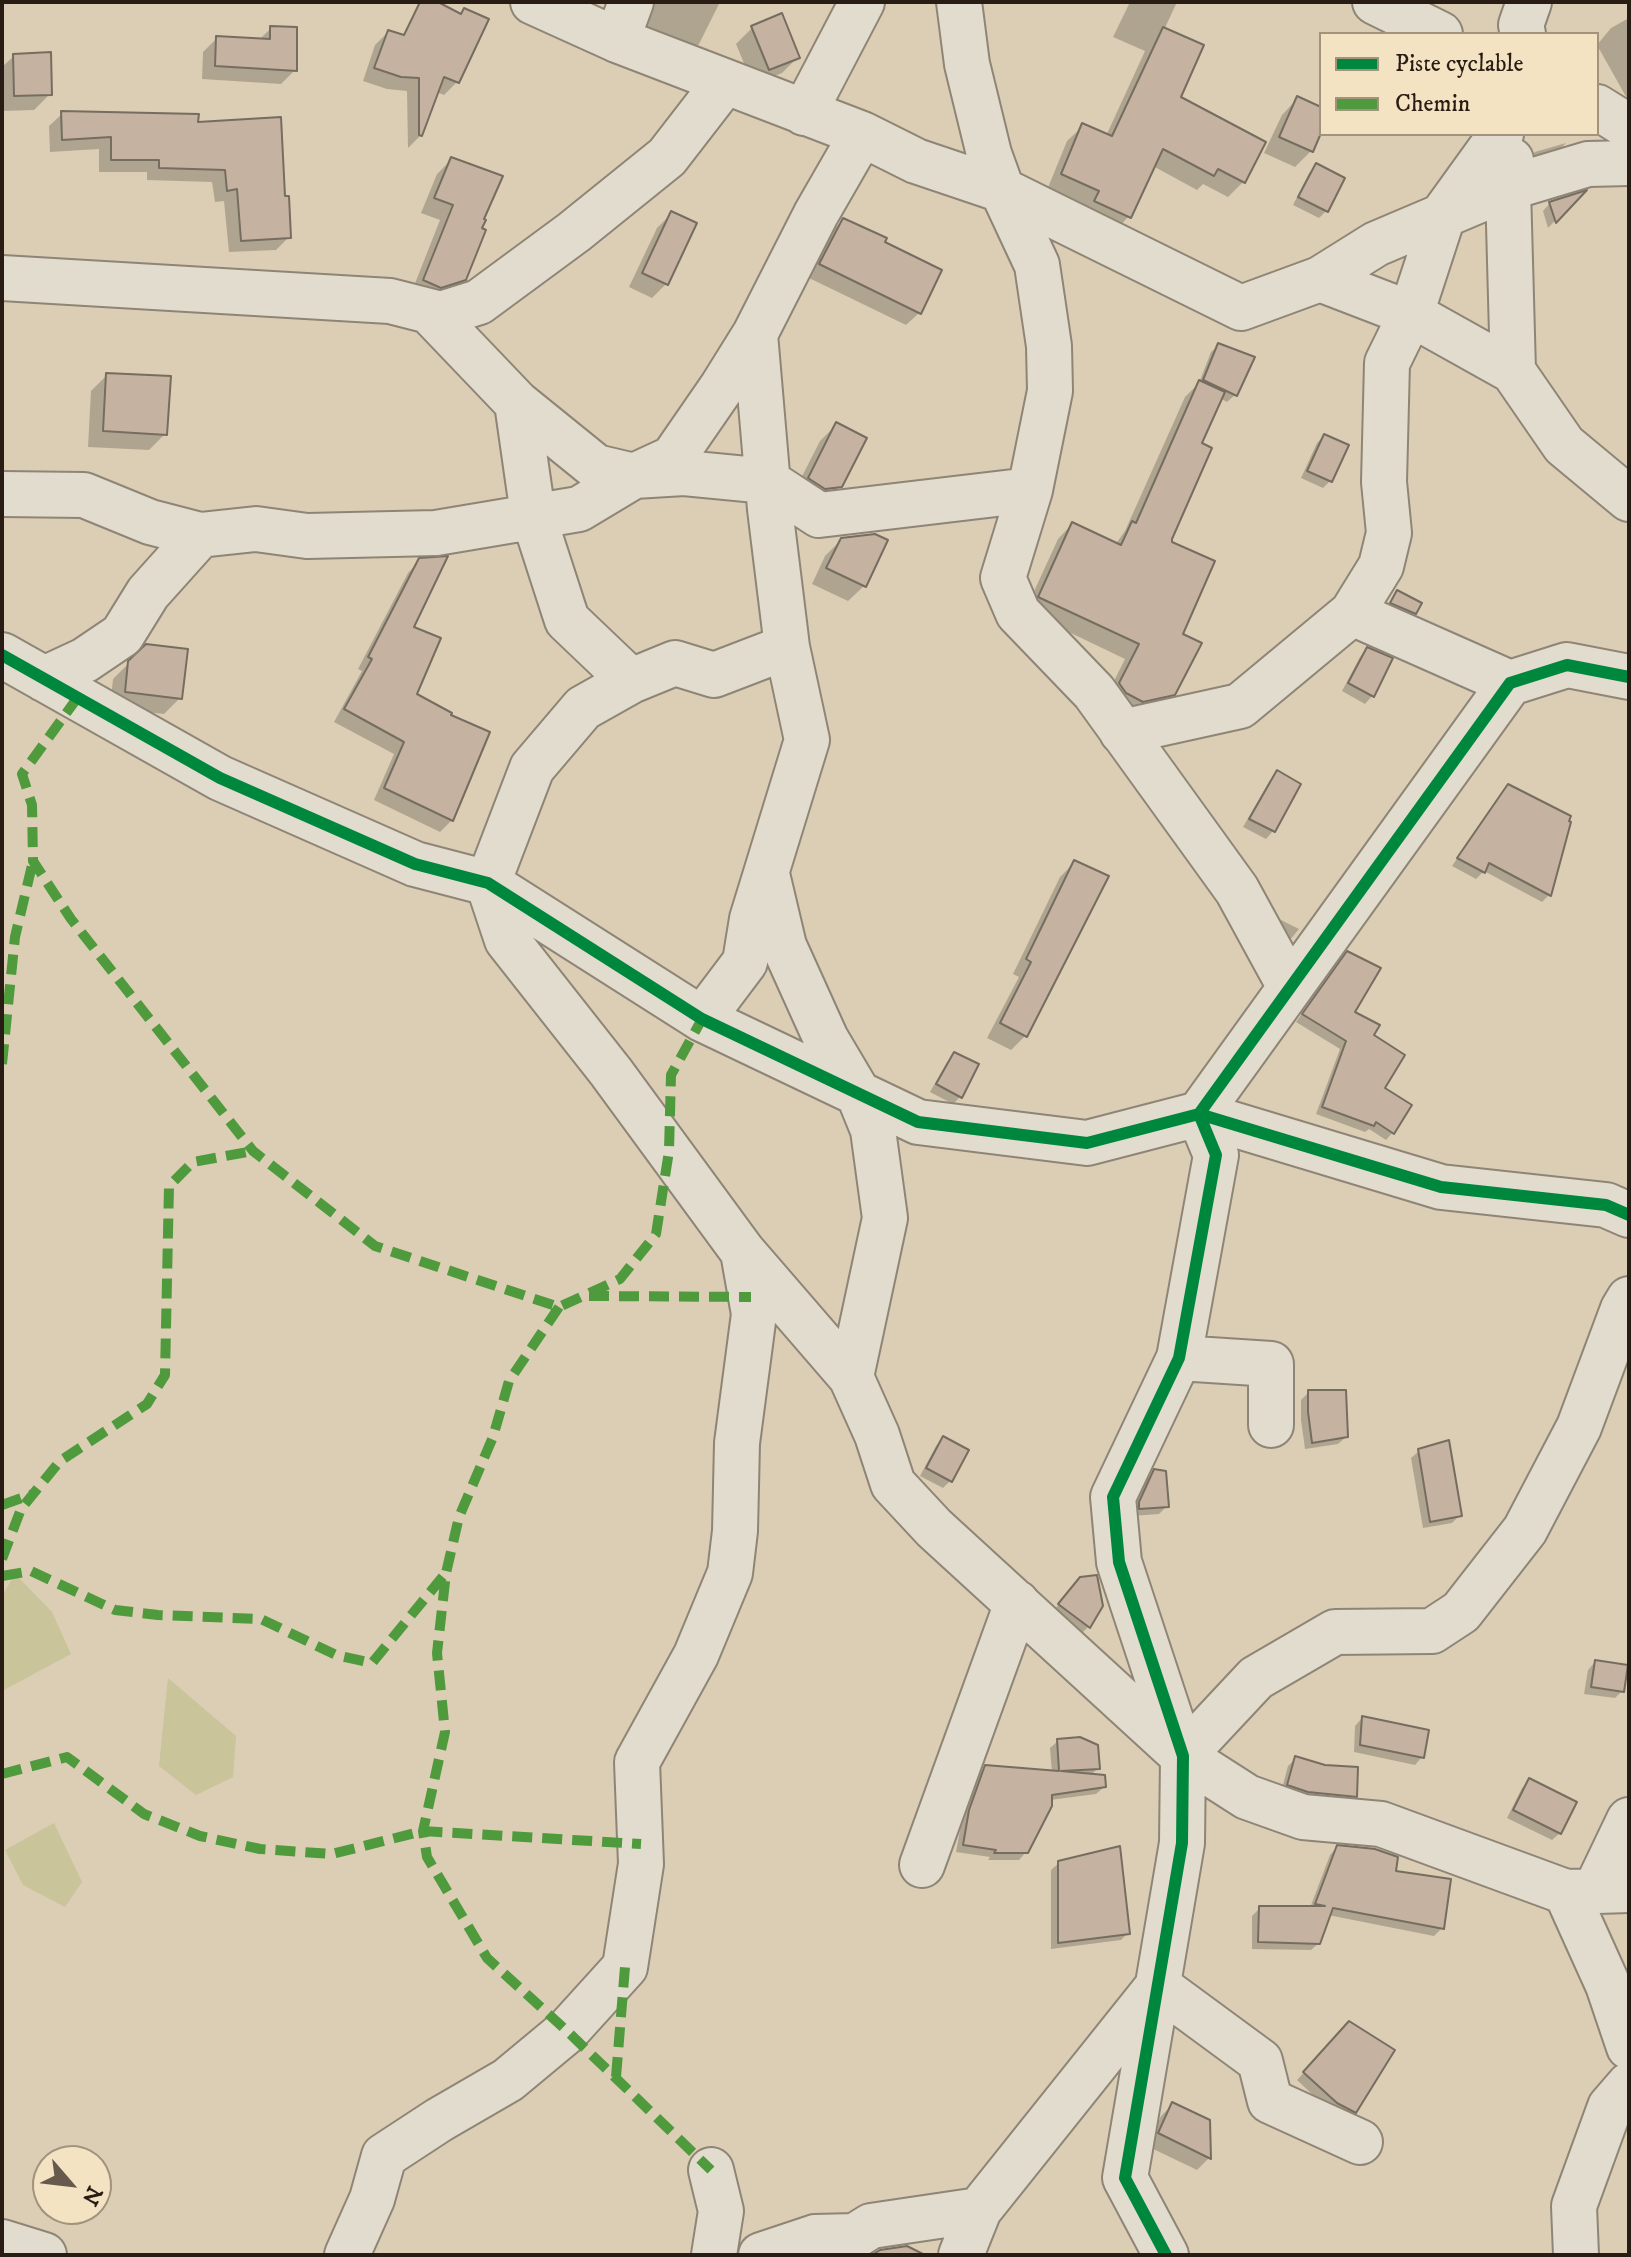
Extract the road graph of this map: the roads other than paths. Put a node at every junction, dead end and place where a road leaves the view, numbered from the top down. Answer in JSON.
{"nodes":[{"id":1,"x":533,"y":2,"type":"edge"},
{"id":2,"x":862,"y":2,"type":"edge"},
{"id":3,"x":959,"y":2,"type":"edge"},
{"id":4,"x":1375,"y":2,"type":"edge"},
{"id":5,"x":1529,"y":2,"type":"edge"},
{"id":6,"x":624,"y":21,"type":"edge"},
{"id":7,"x":1436,"y":32,"type":"edge"},
{"id":8,"x":1523,"y":32,"type":"edge"},
{"id":9,"x":725,"y":82,"type":"junction"},
{"id":10,"x":1599,"y":108,"type":"edge"},
{"id":11,"x":804,"y":113,"type":"junction"},
{"id":12,"x":1629,"y":127,"type":"edge"},
{"id":13,"x":862,"y":134,"type":"junction"},
{"id":14,"x":1500,"y":136,"type":"edge"},
{"id":15,"x":1514,"y":136,"type":"edge"},
{"id":16,"x":1629,"y":163,"type":"edge"},
{"id":17,"x":1508,"y":188,"type":"junction"},
{"id":18,"x":1002,"y":190,"type":"junction"},
{"id":19,"x":1444,"y":213,"type":"junction"},
{"id":20,"x":2,"y":278,"type":"edge"},
{"id":21,"x":1320,"y":279,"type":"junction"},
{"id":22,"x":429,"y":311,"type":"junction"},
{"id":23,"x":1411,"y":314,"type":"junction"},
{"id":24,"x":755,"y":334,"type":"junction"},
{"id":25,"x":1513,"y":371,"type":"junction"},
{"id":26,"x":517,"y":403,"type":"junction"},
{"id":27,"x":634,"y":476,"type":"junction"},
{"id":28,"x":767,"y":481,"type":"junction"},
{"id":29,"x":1030,"y":490,"type":"junction"},
{"id":30,"x":2,"y":494,"type":"edge"},
{"id":31,"x":1629,"y":499,"type":"edge"},
{"id":32,"x":533,"y":515,"type":"junction"},
{"id":33,"x":200,"y":535,"type":"junction"},
{"id":34,"x":1352,"y":613,"type":"junction"},
{"id":35,"x":787,"y":647,"type":"junction"},
{"id":36,"x":2,"y":655,"type":"edge"},
{"id":37,"x":1629,"y":677,"type":"edge"},
{"id":38,"x":44,"y":679,"type":"junction"},
{"id":39,"x":631,"y":681,"type":"junction"},
{"id":40,"x":1510,"y":683,"type":"junction"},
{"id":41,"x":1122,"y":732,"type":"junction"},
{"id":42,"x":767,"y":872,"type":"junction"},
{"id":43,"x":488,"y":883,"type":"junction"},
{"id":44,"x":1290,"y":987,"type":"junction"},
{"id":45,"x":702,"y":1019,"type":"junction"},
{"id":46,"x":858,"y":1093,"type":"junction"},
{"id":47,"x":1199,"y":1114,"type":"junction"},
{"id":48,"x":1629,"y":1215,"type":"edge"},
{"id":49,"x":743,"y":1252,"type":"junction"},
{"id":50,"x":1629,"y":1299,"type":"edge"},
{"id":51,"x":1179,"y":1358,"type":"junction"},
{"id":52,"x":851,"y":1377,"type":"junction"},
{"id":53,"x":1271,"y":1425,"type":"dead end"},
{"id":54,"x":1017,"y":1603,"type":"junction"},
{"id":55,"x":1183,"y":1756,"type":"junction"},
{"id":56,"x":1629,"y":1820,"type":"edge"},
{"id":57,"x":922,"y":1865,"type":"dead end"},
{"id":58,"x":1597,"y":1891,"type":"edge"},
{"id":59,"x":1158,"y":1986,"type":"junction"},
{"id":60,"x":1629,"y":2047,"type":"edge"},
{"id":61,"x":1629,"y":2085,"type":"edge"},
{"id":62,"x":1360,"y":2142,"type":"dead end"},
{"id":63,"x":711,"y":2170,"type":"dead end"},
{"id":64,"x":979,"y":2210,"type":"junction"},
{"id":65,"x":2,"y":2242,"type":"edge"},
{"id":66,"x":44,"y":2255,"type":"edge"},
{"id":67,"x":347,"y":2255,"type":"edge"},
{"id":68,"x":714,"y":2255,"type":"edge"},
{"id":69,"x":761,"y":2255,"type":"edge"},
{"id":70,"x":961,"y":2255,"type":"edge"},
{"id":71,"x":1166,"y":2255,"type":"edge"},
{"id":72,"x":1576,"y":2255,"type":"edge"}],
"edges":[{"from":1,"to":6,"type":"street"},
{"from":2,"to":11,"type":"street"},
{"from":3,"to":18,"type":"street"},
{"from":4,"to":7,"type":"street"},
{"from":5,"to":8,"type":"street"},
{"from":6,"to":9,"type":"street"},
{"from":9,"to":11,"type":"street"},
{"from":9,"to":22,"type":"street"},
{"from":10,"to":12,"type":"street"},
{"from":11,"to":13,"type":"street"},
{"from":13,"to":18,"type":"street"},
{"from":13,"to":24,"type":"street"},
{"from":14,"to":19,"type":"street"},
{"from":15,"to":17,"type":"street"},
{"from":16,"to":17,"type":"street"},
{"from":17,"to":19,"type":"street"},
{"from":17,"to":25,"type":"street"},
{"from":18,"to":21,"type":"street"},
{"from":18,"to":29,"type":"street"},
{"from":19,"to":21,"type":"street"},
{"from":19,"to":23,"type":"street"},
{"from":20,"to":22,"type":"street"},
{"from":21,"to":23,"type":"street"},
{"from":22,"to":26,"type":"street"},
{"from":23,"to":25,"type":"street"},
{"from":23,"to":34,"type":"street"},
{"from":24,"to":27,"type":"street"},
{"from":24,"to":28,"type":"street"},
{"from":25,"to":31,"type":"street"},
{"from":26,"to":27,"type":"street"},
{"from":26,"to":32,"type":"street"},
{"from":27,"to":28,"type":"street"},
{"from":27,"to":32,"type":"street"},
{"from":28,"to":29,"type":"street"},
{"from":28,"to":35,"type":"street"},
{"from":29,"to":41,"type":"street"},
{"from":30,"to":33,"type":"street"},
{"from":32,"to":33,"type":"street"},
{"from":32,"to":39,"type":"street"},
{"from":33,"to":38,"type":"street"},
{"from":34,"to":40,"type":"street"},
{"from":34,"to":41,"type":"street"},
{"from":35,"to":39,"type":"street"},
{"from":35,"to":42,"type":"street"},
{"from":36,"to":38,"type":"street"},
{"from":37,"to":40,"type":"street"},
{"from":38,"to":43,"type":"street"},
{"from":39,"to":43,"type":"street"},
{"from":40,"to":44,"type":"street"},
{"from":41,"to":44,"type":"street"},
{"from":42,"to":45,"type":"street"},
{"from":42,"to":46,"type":"street"},
{"from":43,"to":45,"type":"street"},
{"from":43,"to":49,"type":"street"},
{"from":44,"to":47,"type":"street"},
{"from":45,"to":46,"type":"street"},
{"from":46,"to":47,"type":"street"},
{"from":46,"to":52,"type":"street"},
{"from":47,"to":48,"type":"street"},
{"from":47,"to":51,"type":"street"},
{"from":49,"to":52,"type":"street"},
{"from":49,"to":67,"type":"street"},
{"from":50,"to":55,"type":"street"},
{"from":51,"to":53,"type":"street"},
{"from":51,"to":55,"type":"street"},
{"from":52,"to":54,"type":"street"},
{"from":54,"to":55,"type":"street"},
{"from":54,"to":57,"type":"street"},
{"from":55,"to":58,"type":"street"},
{"from":55,"to":59,"type":"street"},
{"from":56,"to":58,"type":"street"},
{"from":58,"to":60,"type":"street"},
{"from":59,"to":62,"type":"street"},
{"from":59,"to":64,"type":"street"},
{"from":59,"to":71,"type":"street"},
{"from":61,"to":72,"type":"street"},
{"from":63,"to":68,"type":"street"},
{"from":64,"to":69,"type":"street"},
{"from":64,"to":70,"type":"street"},
{"from":65,"to":66,"type":"street"}]}
